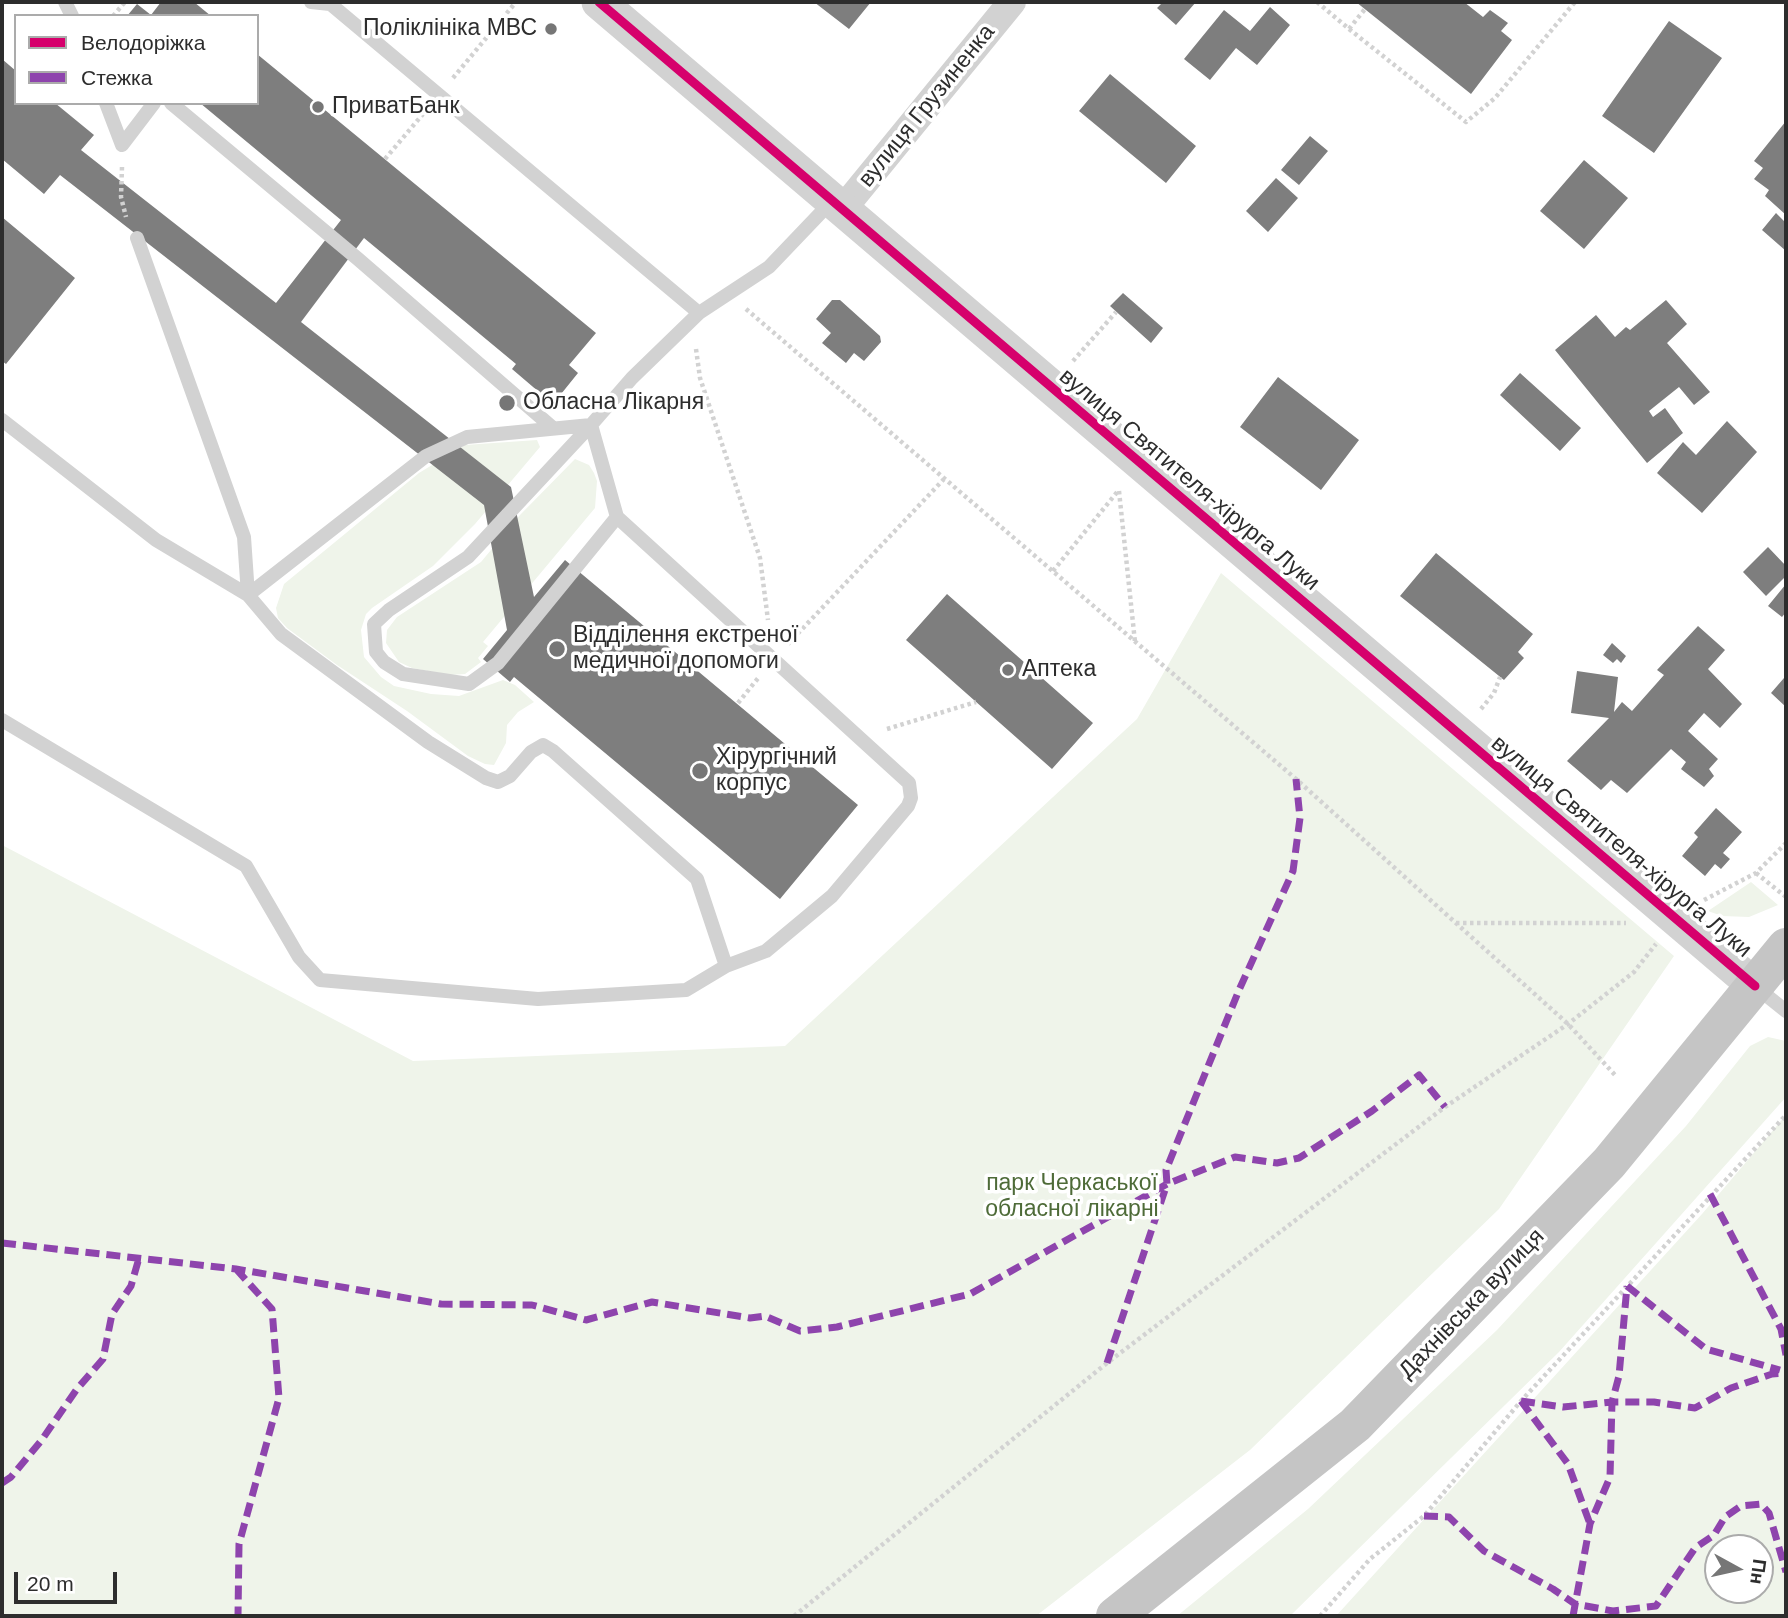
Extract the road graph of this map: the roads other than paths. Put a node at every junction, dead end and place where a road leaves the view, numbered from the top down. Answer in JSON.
{"nodes":[{"id":1,"x":311,"y":2,"type":"edge"},
{"id":2,"x":599,"y":2,"type":"edge"},
{"id":3,"x":1012,"y":2,"type":"edge"},
{"id":4,"x":329,"y":3,"type":"edge"},
{"id":5,"x":107,"y":105,"type":"edge"},
{"id":6,"x":152,"y":105,"type":"edge"},
{"id":7,"x":173,"y":105,"type":"edge"},
{"id":8,"x":837,"y":206,"type":"junction"},
{"id":9,"x":137,"y":239,"type":"road end"},
{"id":10,"x":699,"y":313,"type":"junction"},
{"id":11,"x":2,"y":420,"type":"edge"},
{"id":12,"x":591,"y":425,"type":"junction"},
{"id":13,"x":553,"y":429,"type":"junction"},
{"id":14,"x":617,"y":517,"type":"junction"},
{"id":15,"x":248,"y":595,"type":"junction"},
{"id":16,"x":2,"y":720,"type":"edge"},
{"id":17,"x":1786,"y":947,"type":"edge"},
{"id":18,"x":726,"y":967,"type":"junction"},
{"id":19,"x":1755,"y":986,"type":"junction"},
{"id":20,"x":1786,"y":1012,"type":"edge"},
{"id":21,"x":1115,"y":1616,"type":"edge"}],
"edges":[{"from":1,"to":4,"type":"lane"},
{"from":2,"to":8,"type":"street","name":"вулиця Святителя-хірурга Луки"},
{"from":3,"to":8,"type":"street","name":"вулиця Грузиненка"},
{"from":4,"to":10,"type":"lane"},
{"from":5,"to":6,"type":"lane"},
{"from":7,"to":13,"type":"lane"},
{"from":8,"to":10,"type":"lane"},
{"from":8,"to":19,"type":"street","name":"вулиця Святителя-хірурга Луки"},
{"from":9,"to":15,"type":"lane"},
{"from":10,"to":12,"type":"lane"},
{"from":11,"to":15,"type":"lane"},
{"from":12,"to":13,"type":"lane"},
{"from":12,"to":14,"type":"lane"},
{"from":12,"to":14,"type":"lane"},
{"from":13,"to":15,"type":"lane"},
{"from":14,"to":18,"type":"lane"},
{"from":15,"to":18,"type":"lane"},
{"from":16,"to":18,"type":"lane"},
{"from":17,"to":19,"type":"main road","name":"Дахнівська вулиця"},
{"from":19,"to":20,"type":"lane","name":"вулиця Святителя-хірурга Луки"},
{"from":19,"to":21,"type":"main road","name":"Дахнівська вулиця"}]}
